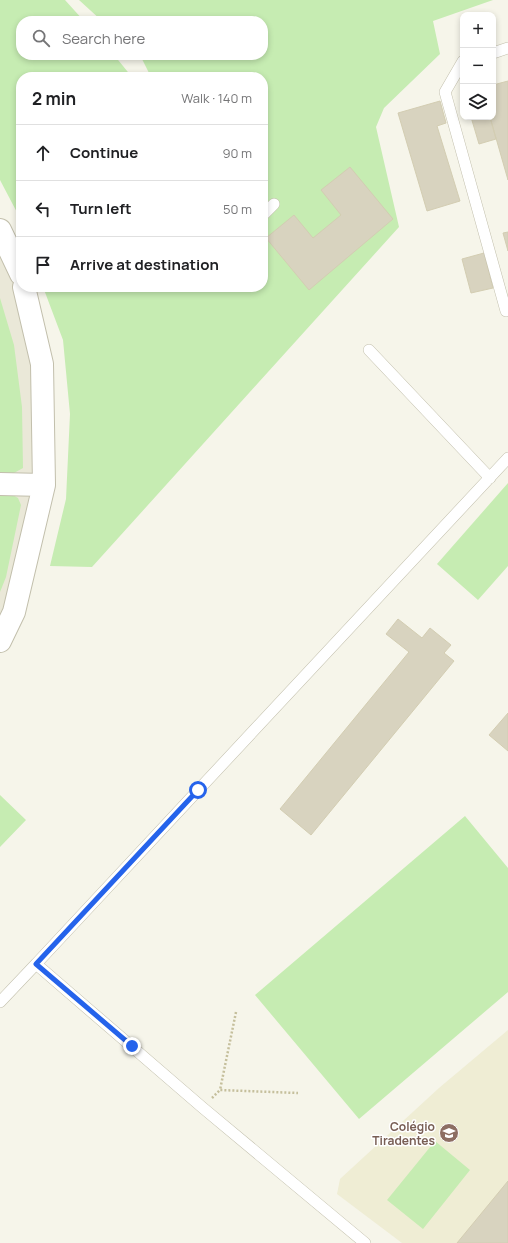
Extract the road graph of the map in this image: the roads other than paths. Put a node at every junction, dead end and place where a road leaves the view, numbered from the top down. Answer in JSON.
{"nodes":[{"id":1,"x":508,"y":48,"type":"edge"},
{"id":2,"x":496,"y":52,"type":"edge"},
{"id":3,"x":460,"y":66,"type":"edge"},
{"id":4,"x":274,"y":204,"type":"dead end"},
{"id":5,"x":268,"y":210,"type":"edge"},
{"id":6,"x":0,"y":230,"type":"edge"},
{"id":7,"x":16,"y":264,"type":"edge"},
{"id":8,"x":25,"y":292,"type":"edge"},
{"id":9,"x":506,"y":311,"type":"dead end"},
{"id":10,"x":369,"y":350,"type":"dead end"},
{"id":11,"x":508,"y":458,"type":"edge"},
{"id":12,"x":490,"y":478,"type":"junction"},
{"id":13,"x":0,"y":484,"type":"edge"},
{"id":14,"x":44,"y":485,"type":"junction"},
{"id":15,"x":7,"y":612,"type":"edge"},
{"id":16,"x":0,"y":641,"type":"edge"},
{"id":17,"x":36,"y":964,"type":"junction"},
{"id":18,"x":0,"y":1002,"type":"edge"},
{"id":19,"x":365,"y":1243,"type":"edge"}],
"edges":[{"from":1,"to":2,"type":"lane"},
{"from":3,"to":9,"type":"lane"},
{"from":4,"to":5,"type":"lane"},
{"from":6,"to":7,"type":"street"},
{"from":8,"to":14,"type":"street"},
{"from":10,"to":12,"type":"lane"},
{"from":11,"to":12,"type":"lane"},
{"from":12,"to":17,"type":"lane"},
{"from":13,"to":14,"type":"street"},
{"from":14,"to":15,"type":"street"},
{"from":15,"to":16,"type":"street"},
{"from":17,"to":18,"type":"lane"},
{"from":17,"to":19,"type":"lane"}]}
